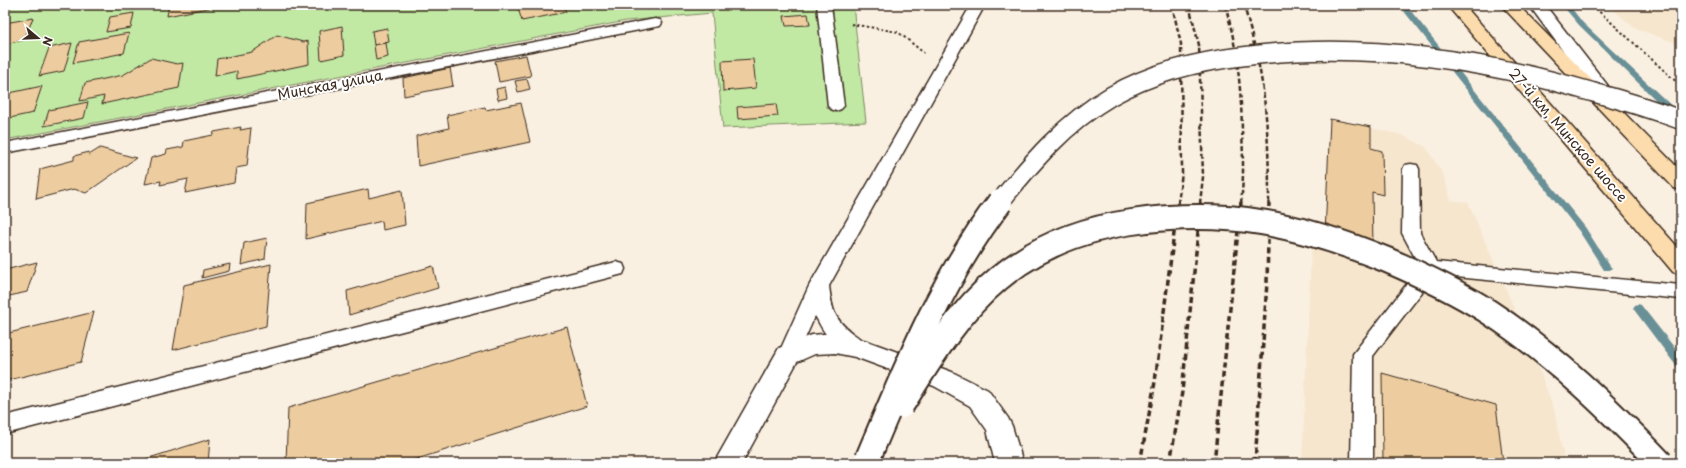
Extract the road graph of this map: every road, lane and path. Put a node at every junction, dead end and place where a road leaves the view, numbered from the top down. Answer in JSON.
{"nodes":[{"id":1,"x":824,"y":5,"type":"edge"},
{"id":2,"x":978,"y":5,"type":"edge"},
{"id":3,"x":1455,"y":5,"type":"edge"},
{"id":4,"x":1509,"y":5,"type":"edge"},
{"id":5,"x":1537,"y":5,"type":"edge"},
{"id":6,"x":1592,"y":5,"type":"edge"},
{"id":7,"x":827,"y":20,"type":"junction"},
{"id":8,"x":655,"y":23,"type":"dead end"},
{"id":9,"x":943,"y":67,"type":"junction"},
{"id":10,"x":1681,"y":86,"type":"edge"},
{"id":11,"x":836,"y":106,"type":"dead end"},
{"id":12,"x":1681,"y":120,"type":"edge"},
{"id":13,"x":1644,"y":145,"type":"junction"},
{"id":14,"x":5,"y":148,"type":"edge"},
{"id":15,"x":1411,"y":169,"type":"dead end"},
{"id":16,"x":1681,"y":183,"type":"edge"},
{"id":17,"x":1681,"y":266,"type":"edge"},
{"id":18,"x":1430,"y":268,"type":"junction"},
{"id":19,"x":616,"y":269,"type":"dead end"},
{"id":20,"x":819,"y":286,"type":"junction"},
{"id":21,"x":1681,"y":292,"type":"edge"},
{"id":22,"x":858,"y":348,"type":"junction"},
{"id":23,"x":788,"y":355,"type":"junction"},
{"id":24,"x":5,"y":425,"type":"edge"},
{"id":25,"x":867,"y":460,"type":"edge"},
{"id":26,"x":728,"y":463,"type":"edge"},
{"id":27,"x":1010,"y":463,"type":"edge"},
{"id":28,"x":1362,"y":463,"type":"edge"},
{"id":29,"x":1661,"y":463,"type":"edge"}],
"edges":[{"from":1,"to":7,"type":"lane"},
{"from":2,"to":9,"type":"lane"},
{"from":3,"to":17,"type":"highway","name":"27-й км, Минское шоссе"},
{"from":4,"to":13,"type":"highway"},
{"from":5,"to":13,"type":"main road"},
{"from":6,"to":10,"type":"path"},
{"from":7,"to":9,"type":"path"},
{"from":7,"to":11,"type":"lane"},
{"from":8,"to":14,"type":"lane","name":"Минская улица"},
{"from":9,"to":20,"type":"lane"},
{"from":12,"to":25,"type":"main road","bridge":true},
{"from":13,"to":16,"type":"highway"},
{"from":15,"to":18,"type":"lane"},
{"from":18,"to":21,"type":"lane"},
{"from":18,"to":28,"type":"lane"},
{"from":19,"to":24,"type":"lane"},
{"from":20,"to":22,"type":"lane"},
{"from":20,"to":23,"type":"lane"},
{"from":22,"to":23,"type":"main road"},
{"from":22,"to":27,"type":"main road"},
{"from":23,"to":26,"type":"main road"},
{"from":25,"to":29,"type":"main road","bridge":true}]}
